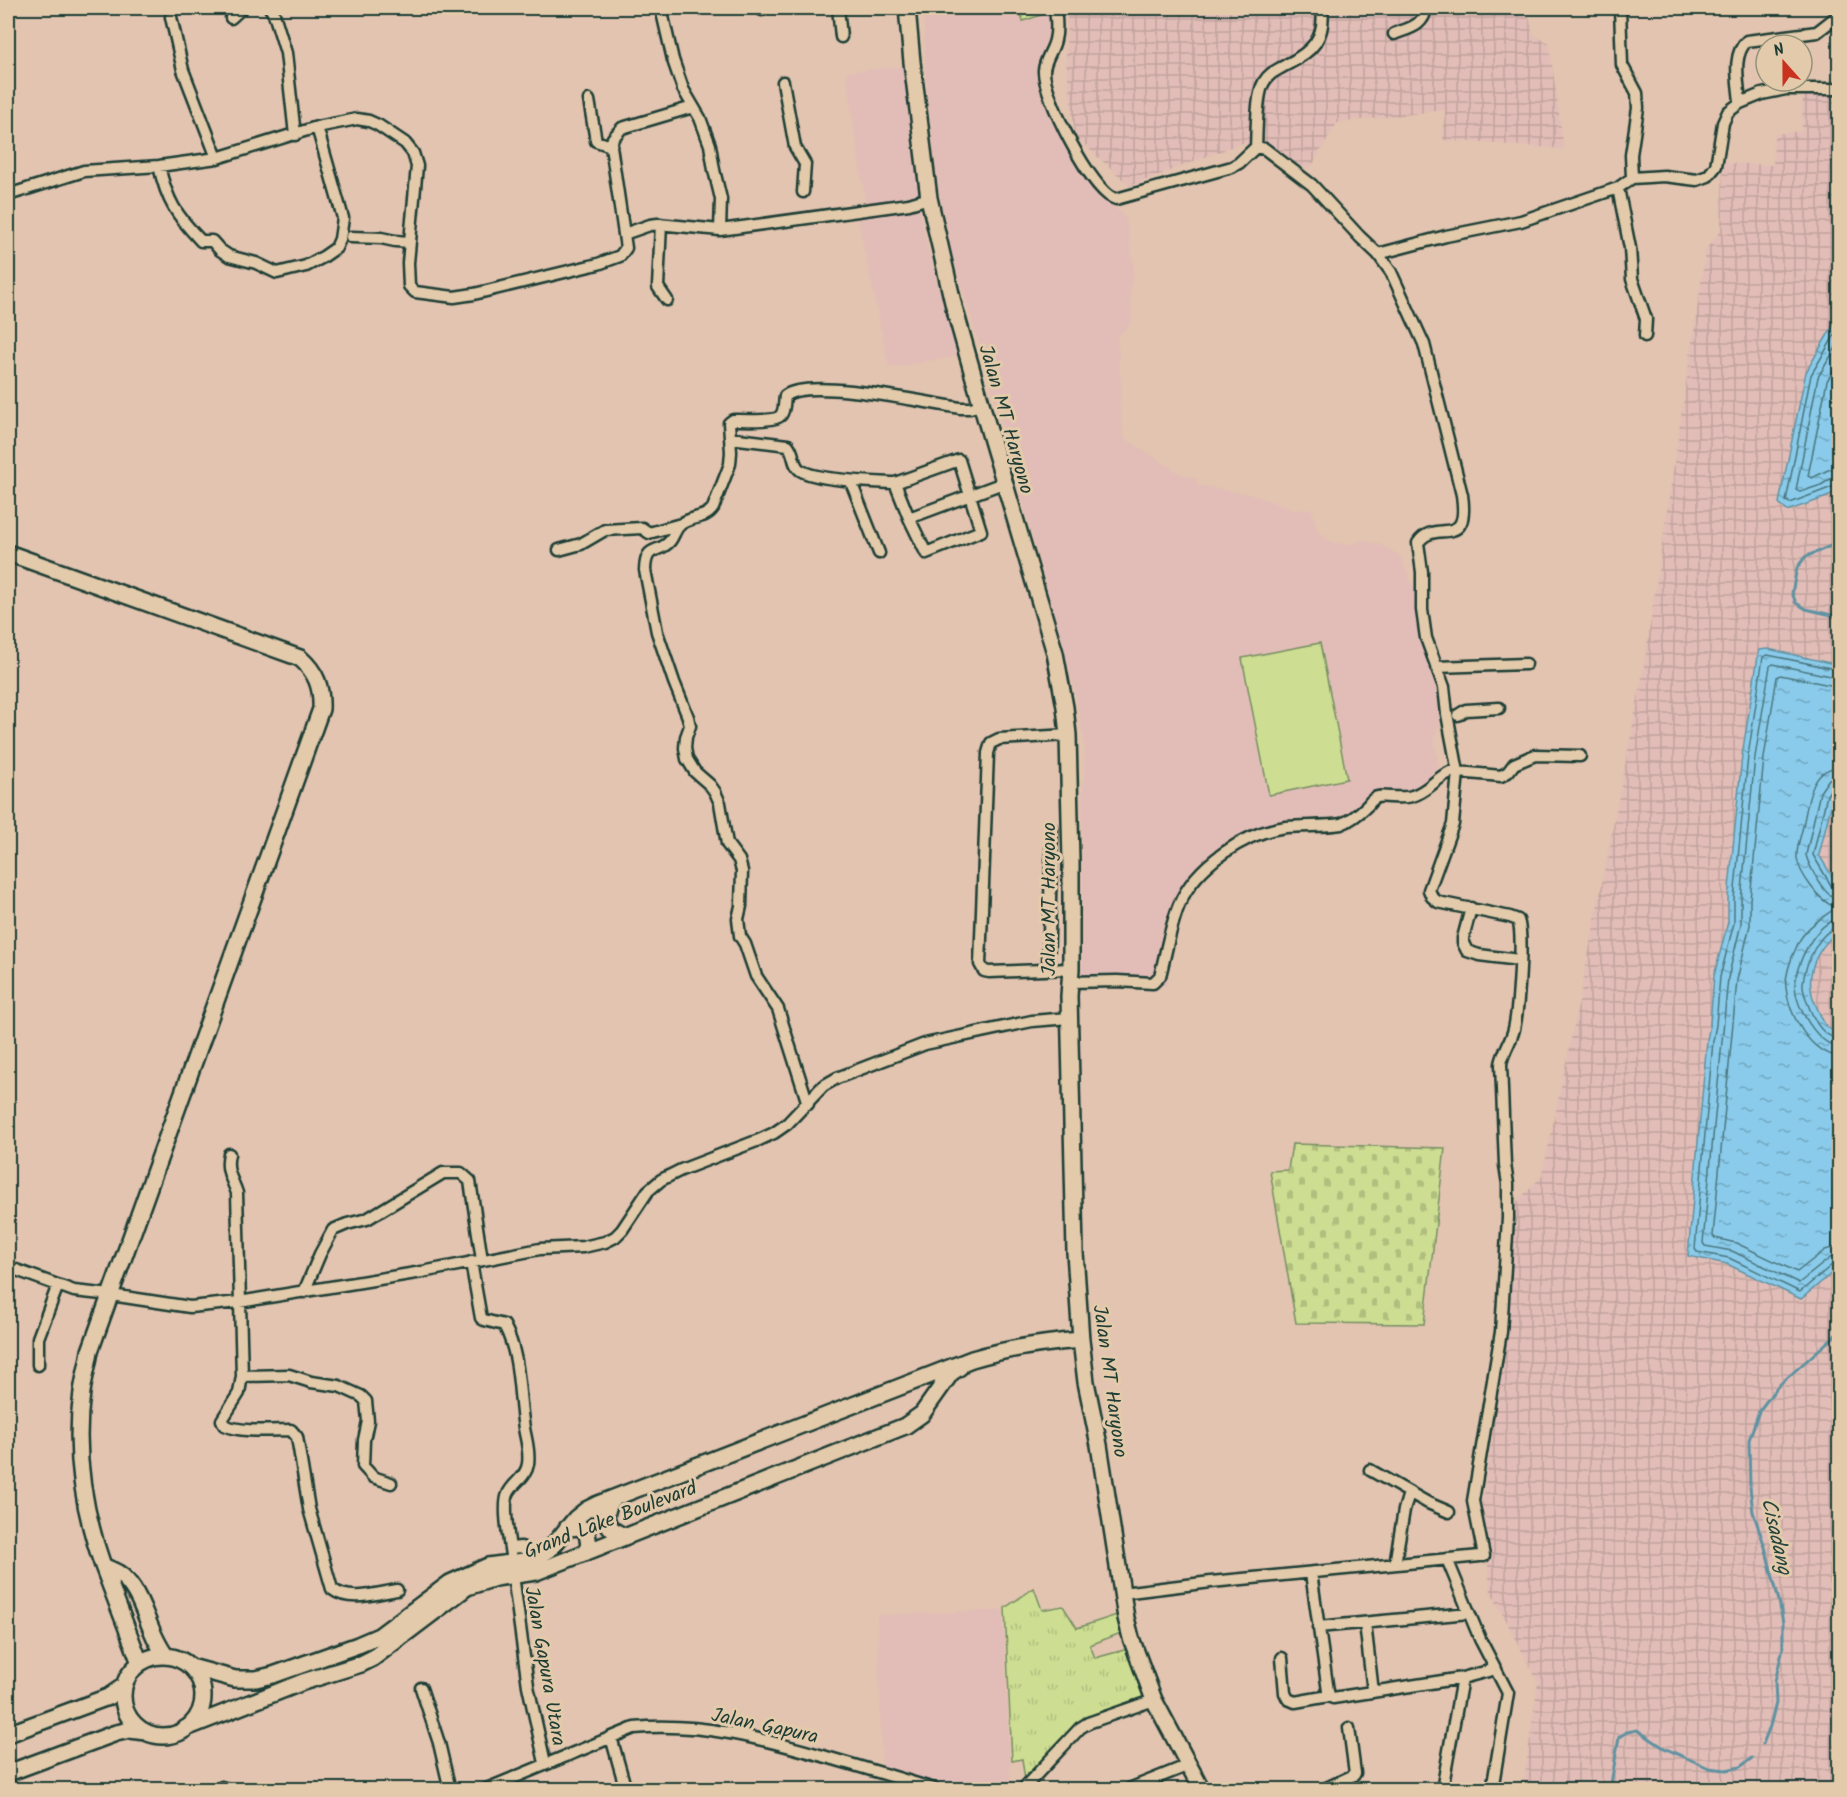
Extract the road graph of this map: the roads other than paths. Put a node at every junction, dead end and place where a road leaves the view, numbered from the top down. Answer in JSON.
{"nodes":[{"id":1,"x":242,"y":8,"type":"edge"},
{"id":2,"x":270,"y":8,"type":"edge"},
{"id":3,"x":661,"y":8,"type":"edge"},
{"id":4,"x":838,"y":8,"type":"edge"},
{"id":5,"x":907,"y":8,"type":"edge"},
{"id":6,"x":1055,"y":8,"type":"edge"},
{"id":7,"x":1322,"y":8,"type":"edge"},
{"id":8,"x":1426,"y":8,"type":"edge"},
{"id":9,"x":1620,"y":8,"type":"edge"},
{"id":10,"x":1839,"y":14,"type":"edge"},
{"id":11,"x":171,"y":17,"type":"dead end"},
{"id":12,"x":231,"y":18,"type":"dead end"},
{"id":13,"x":1394,"y":34,"type":"dead end"},
{"id":14,"x":841,"y":37,"type":"dead end"},
{"id":15,"x":783,"y":82,"type":"dead end"},
{"id":16,"x":1839,"y":89,"type":"edge"},
{"id":17,"x":589,"y":100,"type":"dead end"},
{"id":18,"x":1740,"y":103,"type":"junction"},
{"id":19,"x":693,"y":107,"type":"junction"},
{"id":20,"x":316,"y":127,"type":"junction"},
{"id":21,"x":295,"y":135,"type":"junction"},
{"id":22,"x":611,"y":146,"type":"junction"},
{"id":23,"x":1256,"y":147,"type":"junction"},
{"id":24,"x":217,"y":158,"type":"junction"},
{"id":25,"x":159,"y":166,"type":"junction"},
{"id":26,"x":1632,"y":178,"type":"junction"},
{"id":27,"x":1618,"y":188,"type":"junction"},
{"id":28,"x":803,"y":192,"type":"dead end"},
{"id":29,"x":8,"y":195,"type":"edge"},
{"id":30,"x":929,"y":198,"type":"junction"},
{"id":31,"x":661,"y":225,"type":"junction"},
{"id":32,"x":720,"y":230,"type":"junction"},
{"id":33,"x":624,"y":234,"type":"junction"},
{"id":34,"x":351,"y":237,"type":"dead end"},
{"id":35,"x":410,"y":242,"type":"junction"},
{"id":36,"x":1378,"y":254,"type":"junction"},
{"id":37,"x":667,"y":300,"type":"dead end"},
{"id":38,"x":1645,"y":336,"type":"dead end"},
{"id":39,"x":982,"y":405,"type":"junction"},
{"id":40,"x":730,"y":438,"type":"junction"},
{"id":41,"x":851,"y":482,"type":"junction"},
{"id":42,"x":895,"y":483,"type":"junction"},
{"id":43,"x":1003,"y":483,"type":"junction"},
{"id":44,"x":971,"y":496,"type":"junction"},
{"id":45,"x":909,"y":518,"type":"junction"},
{"id":46,"x":681,"y":524,"type":"junction"},
{"id":47,"x":559,"y":550,"type":"dead end"},
{"id":48,"x":8,"y":553,"type":"edge"},
{"id":49,"x":879,"y":553,"type":"dead end"},
{"id":50,"x":1526,"y":664,"type":"dead end"},
{"id":51,"x":1436,"y":667,"type":"junction"},
{"id":52,"x":1499,"y":708,"type":"dead end"},
{"id":53,"x":1452,"y":715,"type":"junction"},
{"id":54,"x":1458,"y":727,"type":"dead end"},
{"id":55,"x":1068,"y":735,"type":"junction"},
{"id":56,"x":1580,"y":756,"type":"dead end"},
{"id":57,"x":1457,"y":771,"type":"junction"},
{"id":58,"x":1052,"y":829,"type":"dead end"},
{"id":59,"x":1471,"y":908,"type":"junction"},
{"id":60,"x":1520,"y":960,"type":"junction"},
{"id":61,"x":1048,"y":969,"type":"junction"},
{"id":62,"x":1070,"y":976,"type":"junction"},
{"id":63,"x":1069,"y":1018,"type":"junction"},
{"id":64,"x":808,"y":1104,"type":"junction"},
{"id":65,"x":229,"y":1154,"type":"dead end"},
{"id":66,"x":477,"y":1261,"type":"junction"},
{"id":67,"x":8,"y":1267,"type":"edge"},
{"id":68,"x":58,"y":1285,"type":"junction"},
{"id":69,"x":304,"y":1292,"type":"junction"},
{"id":70,"x":111,"y":1294,"type":"junction"},
{"id":71,"x":239,"y":1302,"type":"junction"},
{"id":72,"x":1081,"y":1340,"type":"junction"},
{"id":73,"x":972,"y":1359,"type":"junction"},
{"id":74,"x":38,"y":1365,"type":"dead end"},
{"id":75,"x":242,"y":1376,"type":"junction"},
{"id":76,"x":1370,"y":1470,"type":"dead end"},
{"id":77,"x":391,"y":1483,"type":"dead end"},
{"id":78,"x":1409,"y":1493,"type":"junction"},
{"id":79,"x":613,"y":1499,"type":"junction"},
{"id":80,"x":1449,"y":1512,"type":"dead end"},
{"id":81,"x":567,"y":1528,"type":"junction"},
{"id":82,"x":626,"y":1536,"type":"junction"},
{"id":83,"x":585,"y":1553,"type":"junction"},
{"id":84,"x":1447,"y":1559,"type":"junction"},
{"id":85,"x":512,"y":1562,"type":"junction"},
{"id":86,"x":1395,"y":1564,"type":"junction"},
{"id":87,"x":103,"y":1566,"type":"junction"},
{"id":88,"x":1311,"y":1573,"type":"junction"},
{"id":89,"x":397,"y":1590,"type":"dead end"},
{"id":90,"x":1122,"y":1593,"type":"junction"},
{"id":91,"x":1469,"y":1613,"type":"junction"},
{"id":92,"x":1365,"y":1623,"type":"junction"},
{"id":93,"x":1318,"y":1627,"type":"junction"},
{"id":94,"x":166,"y":1656,"type":"junction"},
{"id":95,"x":1282,"y":1658,"type":"dead end"},
{"id":96,"x":140,"y":1663,"type":"junction"},
{"id":97,"x":191,"y":1667,"type":"junction"},
{"id":98,"x":1496,"y":1669,"type":"junction"},
{"id":99,"x":1462,"y":1678,"type":"junction"},
{"id":100,"x":124,"y":1686,"type":"junction"},
{"id":101,"x":421,"y":1688,"type":"dead end"},
{"id":102,"x":1373,"y":1692,"type":"junction"},
{"id":103,"x":1329,"y":1696,"type":"junction"},
{"id":104,"x":1154,"y":1700,"type":"junction"},
{"id":105,"x":186,"y":1728,"type":"junction"},
{"id":106,"x":1349,"y":1728,"type":"dead end"},
{"id":107,"x":146,"y":1732,"type":"junction"},
{"id":108,"x":8,"y":1734,"type":"edge"},
{"id":109,"x":611,"y":1737,"type":"junction"},
{"id":110,"x":545,"y":1763,"type":"junction"},
{"id":111,"x":1189,"y":1765,"type":"junction"},
{"id":112,"x":8,"y":1773,"type":"edge"},
{"id":113,"x":496,"y":1787,"type":"edge"},
{"id":114,"x":450,"y":1790,"type":"edge"},
{"id":115,"x":484,"y":1790,"type":"edge"},
{"id":116,"x":626,"y":1790,"type":"edge"},
{"id":117,"x":937,"y":1790,"type":"edge"},
{"id":118,"x":1022,"y":1790,"type":"edge"},
{"id":119,"x":1129,"y":1790,"type":"edge"},
{"id":120,"x":1202,"y":1790,"type":"edge"},
{"id":121,"x":1323,"y":1790,"type":"edge"},
{"id":122,"x":1442,"y":1790,"type":"edge"},
{"id":123,"x":1492,"y":1790,"type":"edge"}],
"edges":[{"from":1,"to":12,"type":"street"},
{"from":2,"to":21,"type":"street"},
{"from":3,"to":19,"type":"street"},
{"from":4,"to":14,"type":"street"},
{"from":5,"to":30,"type":"street","name":"Jalan MT Haryono"},
{"from":6,"to":23,"type":"street"},
{"from":7,"to":23,"type":"street"},
{"from":8,"to":13,"type":"street"},
{"from":9,"to":26,"type":"street"},
{"from":10,"to":18,"type":"street"},
{"from":11,"to":24,"type":"street"},
{"from":15,"to":28,"type":"street"},
{"from":16,"to":18,"type":"street"},
{"from":17,"to":22,"type":"street"},
{"from":18,"to":26,"type":"street"},
{"from":19,"to":22,"type":"street"},
{"from":19,"to":32,"type":"street"},
{"from":20,"to":21,"type":"street"},
{"from":20,"to":25,"type":"street"},
{"from":20,"to":35,"type":"street"},
{"from":21,"to":24,"type":"street"},
{"from":22,"to":33,"type":"street"},
{"from":23,"to":36,"type":"street"},
{"from":24,"to":25,"type":"street"},
{"from":25,"to":29,"type":"street"},
{"from":26,"to":27,"type":"street"},
{"from":27,"to":36,"type":"street"},
{"from":27,"to":38,"type":"street"},
{"from":30,"to":32,"type":"street"},
{"from":30,"to":39,"type":"street","name":"Jalan MT Haryono"},
{"from":31,"to":32,"type":"street"},
{"from":31,"to":33,"type":"street"},
{"from":31,"to":37,"type":"street"},
{"from":33,"to":35,"type":"street"},
{"from":34,"to":35,"type":"street"},
{"from":36,"to":51,"type":"street"},
{"from":39,"to":40,"type":"street"},
{"from":39,"to":43,"type":"street","name":"Jalan MT Haryono"},
{"from":40,"to":41,"type":"street"},
{"from":40,"to":46,"type":"street"},
{"from":41,"to":42,"type":"street"},
{"from":41,"to":49,"type":"street"},
{"from":42,"to":44,"type":"street"},
{"from":42,"to":45,"type":"street"},
{"from":43,"to":44,"type":"street"},
{"from":43,"to":55,"type":"street","name":"Jalan MT Haryono"},
{"from":44,"to":45,"type":"street"},
{"from":44,"to":45,"type":"street"},
{"from":46,"to":47,"type":"street"},
{"from":46,"to":64,"type":"street"},
{"from":48,"to":70,"type":"street"},
{"from":50,"to":51,"type":"street"},
{"from":51,"to":53,"type":"street"},
{"from":52,"to":53,"type":"street"},
{"from":53,"to":54,"type":"street"},
{"from":53,"to":57,"type":"street"},
{"from":55,"to":61,"type":"street"},
{"from":55,"to":62,"type":"street","name":"Jalan MT Haryono"},
{"from":56,"to":57,"type":"street"},
{"from":57,"to":59,"type":"street"},
{"from":57,"to":62,"type":"street"},
{"from":58,"to":61,"type":"street"},
{"from":59,"to":60,"type":"street"},
{"from":59,"to":60,"type":"street"},
{"from":60,"to":84,"type":"street"},
{"from":61,"to":62,"type":"street"},
{"from":62,"to":63,"type":"street","name":"Jalan MT Haryono"},
{"from":63,"to":64,"type":"street"},
{"from":63,"to":72,"type":"street","name":"Jalan MT Haryono"},
{"from":64,"to":66,"type":"street"},
{"from":65,"to":71,"type":"street"},
{"from":66,"to":69,"type":"street"},
{"from":66,"to":69,"type":"street"},
{"from":66,"to":85,"type":"street","name":"Jalan Gapura Utara"},
{"from":67,"to":68,"type":"street"},
{"from":68,"to":70,"type":"street"},
{"from":68,"to":74,"type":"street"},
{"from":69,"to":71,"type":"street"},
{"from":70,"to":71,"type":"street"},
{"from":70,"to":87,"type":"street"},
{"from":71,"to":75,"type":"street"},
{"from":72,"to":73,"type":"street","name":"Grand Lake Boulevard"},
{"from":72,"to":90,"type":"street","name":"Jalan MT Haryono"},
{"from":73,"to":79,"type":"street","name":"Grand Lake Boulevard"},
{"from":73,"to":82,"type":"street","name":"Grand Lake Boulevard"},
{"from":75,"to":77,"type":"street"},
{"from":75,"to":89,"type":"street"},
{"from":76,"to":78,"type":"street"},
{"from":78,"to":80,"type":"street"},
{"from":78,"to":86,"type":"street"},
{"from":79,"to":81,"type":"street","name":"Grand Lake Boulevard"},
{"from":79,"to":82,"type":"street"},
{"from":81,"to":83,"type":"street"},
{"from":81,"to":85,"type":"street","name":"Grand Lake Boulevard"},
{"from":82,"to":83,"type":"street","name":"Grand Lake Boulevard"},
{"from":83,"to":85,"type":"street","name":"Grand Lake Boulevard"},
{"from":84,"to":86,"type":"street"},
{"from":84,"to":91,"type":"street"},
{"from":85,"to":97,"type":"street","name":"Grand Lake Boulevard"},
{"from":85,"to":105,"type":"street","name":"Grand Lake Boulevard"},
{"from":85,"to":110,"type":"street","name":"Jalan Gapura Utara"},
{"from":86,"to":88,"type":"street"},
{"from":87,"to":94,"type":"street"},
{"from":87,"to":96,"type":"street"},
{"from":88,"to":90,"type":"street"},
{"from":88,"to":93,"type":"street"},
{"from":90,"to":104,"type":"street","name":"Jalan MT Haryono"},
{"from":91,"to":92,"type":"street"},
{"from":91,"to":98,"type":"street"},
{"from":92,"to":93,"type":"street"},
{"from":92,"to":102,"type":"street"},
{"from":93,"to":103,"type":"street"},
{"from":94,"to":96,"type":"street"},
{"from":94,"to":97,"type":"street"},
{"from":95,"to":103,"type":"street"},
{"from":96,"to":100,"type":"street"},
{"from":97,"to":105,"type":"street"},
{"from":98,"to":99,"type":"street"},
{"from":98,"to":123,"type":"street"},
{"from":99,"to":102,"type":"street"},
{"from":99,"to":122,"type":"street"},
{"from":100,"to":107,"type":"street"},
{"from":100,"to":108,"type":"street"},
{"from":101,"to":114,"type":"street"},
{"from":102,"to":103,"type":"street"},
{"from":104,"to":111,"type":"street","name":"Jalan MT Haryono"},
{"from":104,"to":118,"type":"street"},
{"from":105,"to":107,"type":"street"},
{"from":106,"to":121,"type":"street"},
{"from":107,"to":112,"type":"street"},
{"from":109,"to":110,"type":"street","name":"Jalan Gapura"},
{"from":109,"to":116,"type":"street"},
{"from":109,"to":117,"type":"street","name":"Jalan Gapura"},
{"from":110,"to":113,"type":"street","name":"Jalan Gapura"},
{"from":111,"to":119,"type":"street"},
{"from":111,"to":120,"type":"street","name":"Jalan MT Haryono"},
{"from":113,"to":115,"type":"street","name":"Jalan Gapura"}]}
